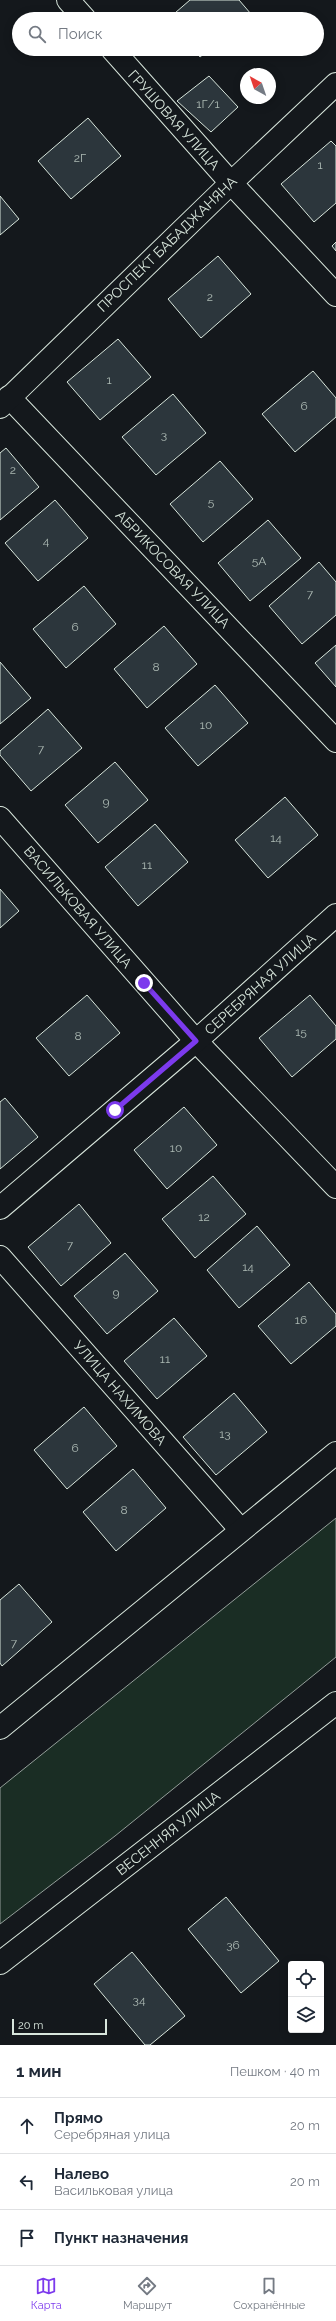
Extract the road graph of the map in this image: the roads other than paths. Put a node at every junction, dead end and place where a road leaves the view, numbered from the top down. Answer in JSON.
{"nodes":[{"id":1,"x":68,"y":0,"type":"edge"},
{"id":2,"x":79,"y":12,"type":"edge"},
{"id":3,"x":118,"y":56,"type":"edge"},
{"id":4,"x":336,"y":84,"type":"edge"},
{"id":5,"x":231,"y":183,"type":"junction"},
{"id":6,"x":336,"y":296,"type":"edge"},
{"id":7,"x":5,"y":402,"type":"edge"},
{"id":8,"x":336,"y":741,"type":"edge"},
{"id":9,"x":0,"y":818,"type":"edge"},
{"id":10,"x":336,"y":915,"type":"edge"},
{"id":11,"x":196,"y":1041,"type":"junction"},
{"id":12,"x":336,"y":1187,"type":"edge"},
{"id":13,"x":0,"y":1208,"type":"edge"},
{"id":14,"x":0,"y":1257,"type":"edge"},
{"id":15,"x":336,"y":1453,"type":"edge"},
{"id":16,"x":240,"y":1529,"type":"junction"},
{"id":17,"x":336,"y":1703,"type":"edge"},
{"id":18,"x":4,"y":1718,"type":"edge"},
{"id":19,"x":0,"y":1963,"type":"edge"}],
"edges":[{"from":1,"to":2,"type":"street"},
{"from":3,"to":5,"type":"street","name":"ГРУШОВАЯ УЛИЦА"},
{"from":4,"to":5,"type":"street","name":"ПРОСПЕКТ БАБАДЖАНЯНА"},
{"from":5,"to":6,"type":"street","name":"ГРУШОВАЯ УЛИЦА"},
{"from":5,"to":7,"type":"street","name":"ПРОСПЕКТ БАБАДЖАНЯНА"},
{"from":7,"to":8,"type":"street","name":"АБРИКОСОВАЯ УЛИЦА"},
{"from":9,"to":11,"type":"street","name":"ВАСИЛЬКОВАЯ УЛИЦА"},
{"from":10,"to":11,"type":"street","name":"СЕРЕБРЯНАЯ УЛИЦА"},
{"from":11,"to":12,"type":"street","name":"ВАСИЛЬКОВАЯ УЛИЦА"},
{"from":11,"to":13,"type":"street","name":"СЕРЕБРЯНАЯ УЛИЦА"},
{"from":14,"to":16,"type":"street","name":"УЛИЦА НАХИМОВА"},
{"from":15,"to":16,"type":"street"},
{"from":16,"to":18,"type":"street"},
{"from":17,"to":19,"type":"street","name":"ВЕСЕННЯЯ УЛИЦА"}]}
